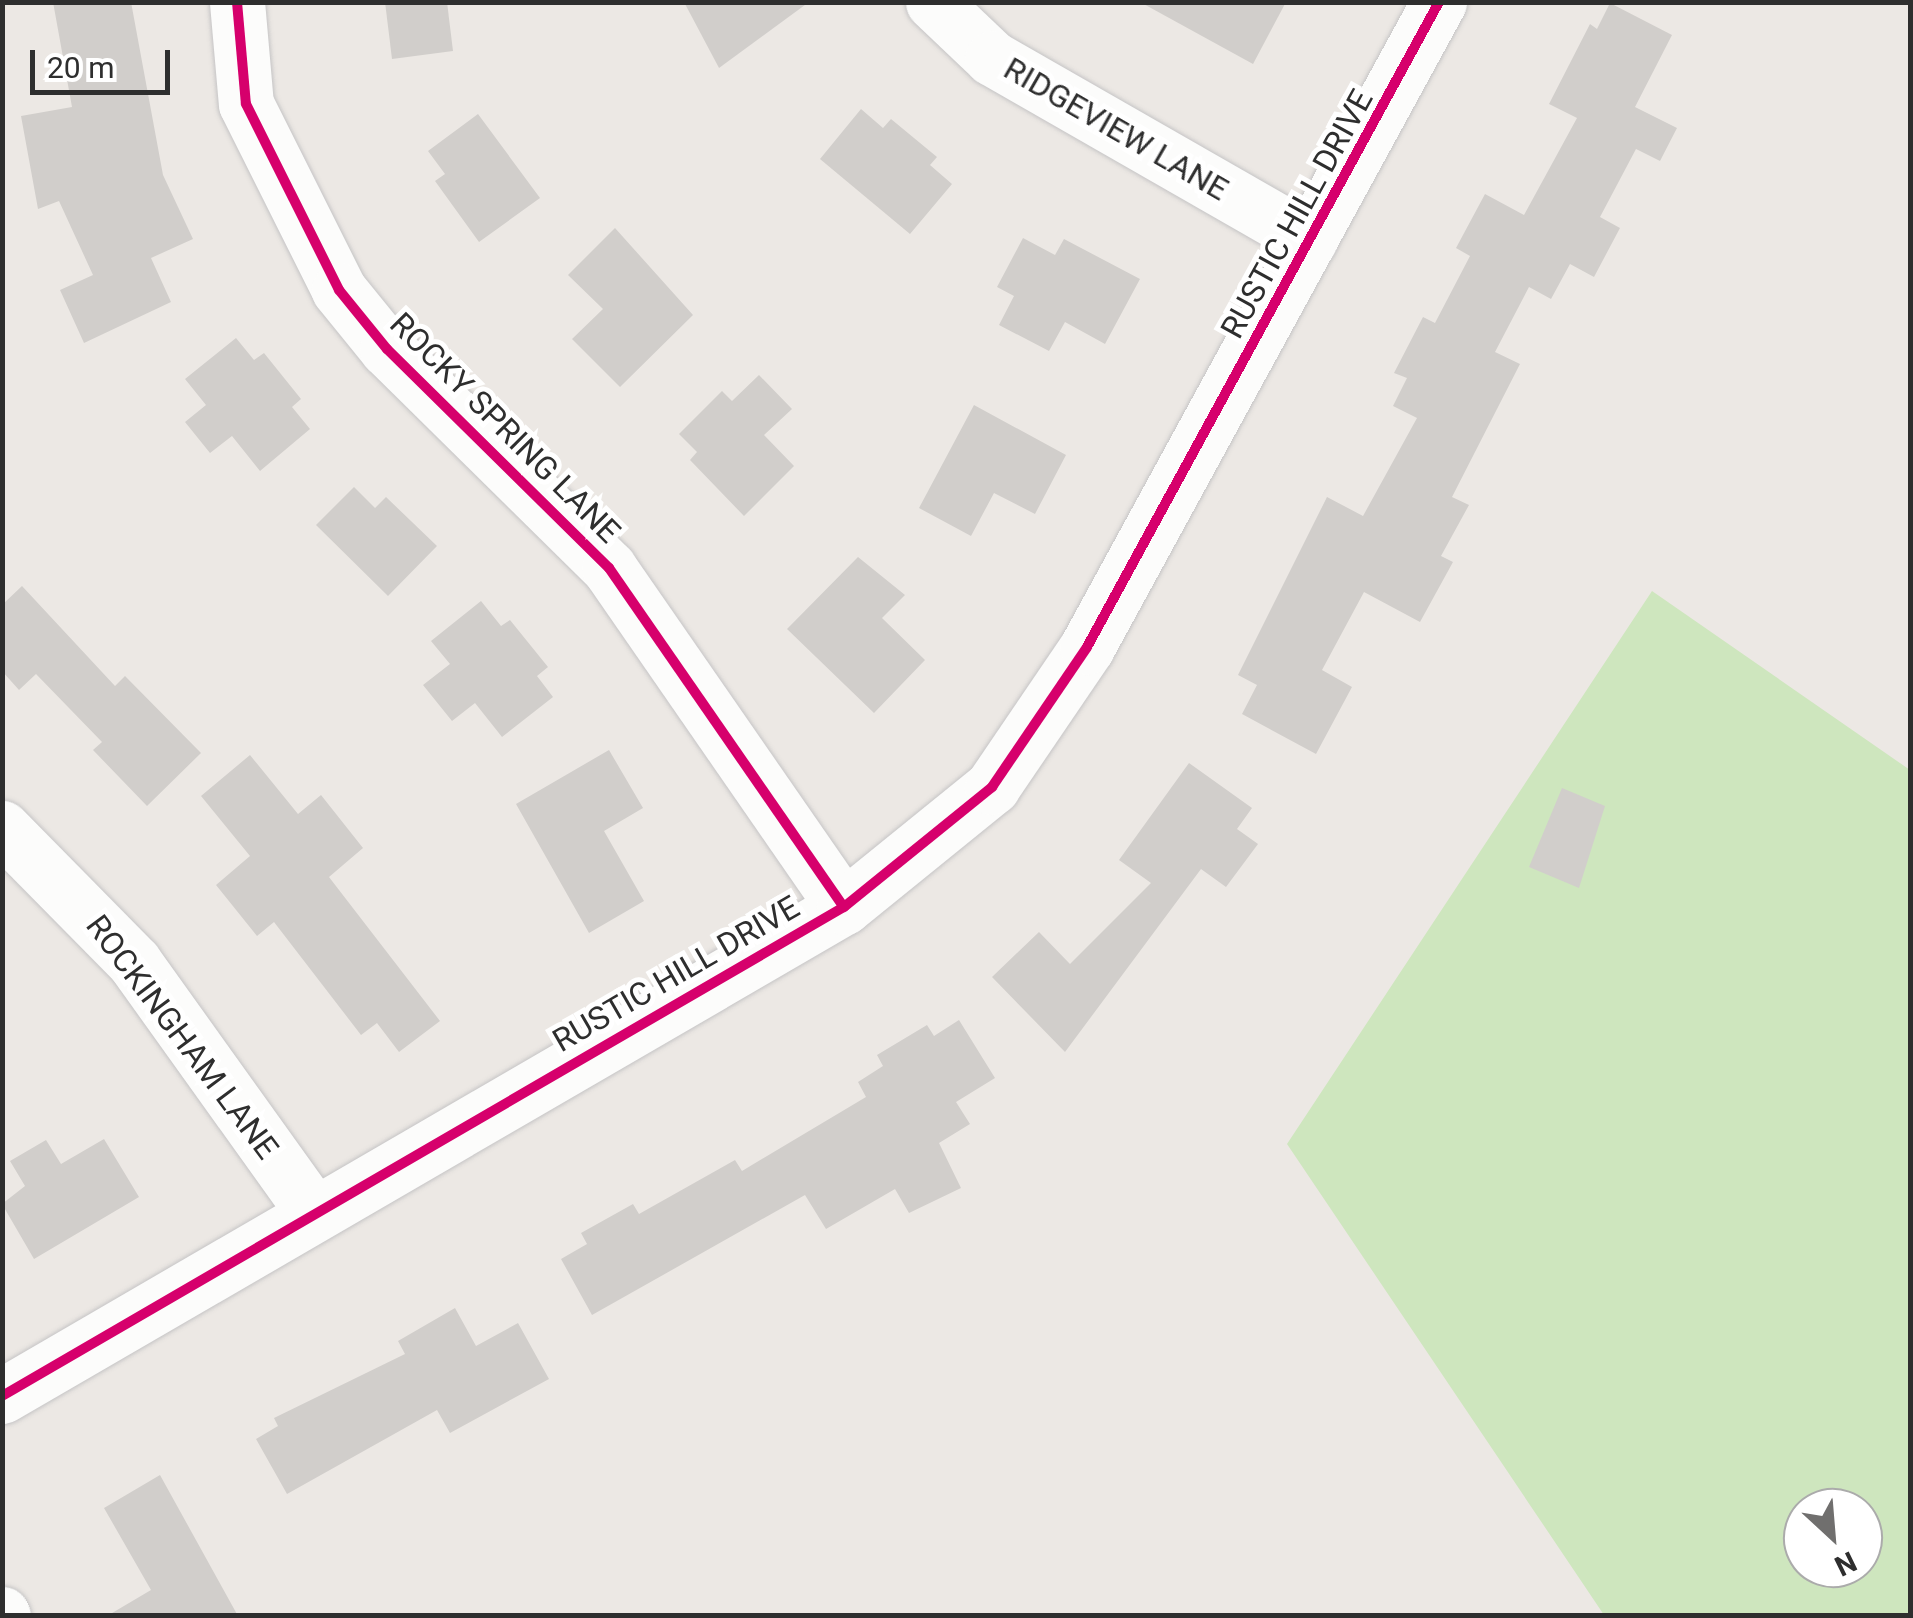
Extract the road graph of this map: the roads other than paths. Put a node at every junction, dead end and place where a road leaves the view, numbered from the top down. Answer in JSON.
{"nodes":[{"id":1,"x":237,"y":2,"type":"edge"},
{"id":2,"x":932,"y":2,"type":"edge"},
{"id":3,"x":1439,"y":2,"type":"edge"},
{"id":4,"x":1310,"y":240,"type":"junction"},
{"id":5,"x":2,"y":828,"type":"edge"},
{"id":6,"x":844,"y":906,"type":"junction"},
{"id":7,"x":312,"y":1211,"type":"junction"},
{"id":8,"x":2,"y":1396,"type":"edge"}],
"edges":[{"from":1,"to":6,"type":"street","name":"ROCKY SPRING LANE"},
{"from":2,"to":4,"type":"street","name":"RIDGEVIEW LANE"},
{"from":3,"to":4,"type":"street","name":"RUSTIC HILL DRIVE"},
{"from":4,"to":6,"type":"street","name":"RUSTIC HILL DRIVE"},
{"from":5,"to":7,"type":"street","name":"ROCKINGHAM LANE"},
{"from":6,"to":7,"type":"street","name":"RUSTIC HILL DRIVE"},
{"from":7,"to":8,"type":"street","name":"RUSTIC HILL DRIVE"}]}
